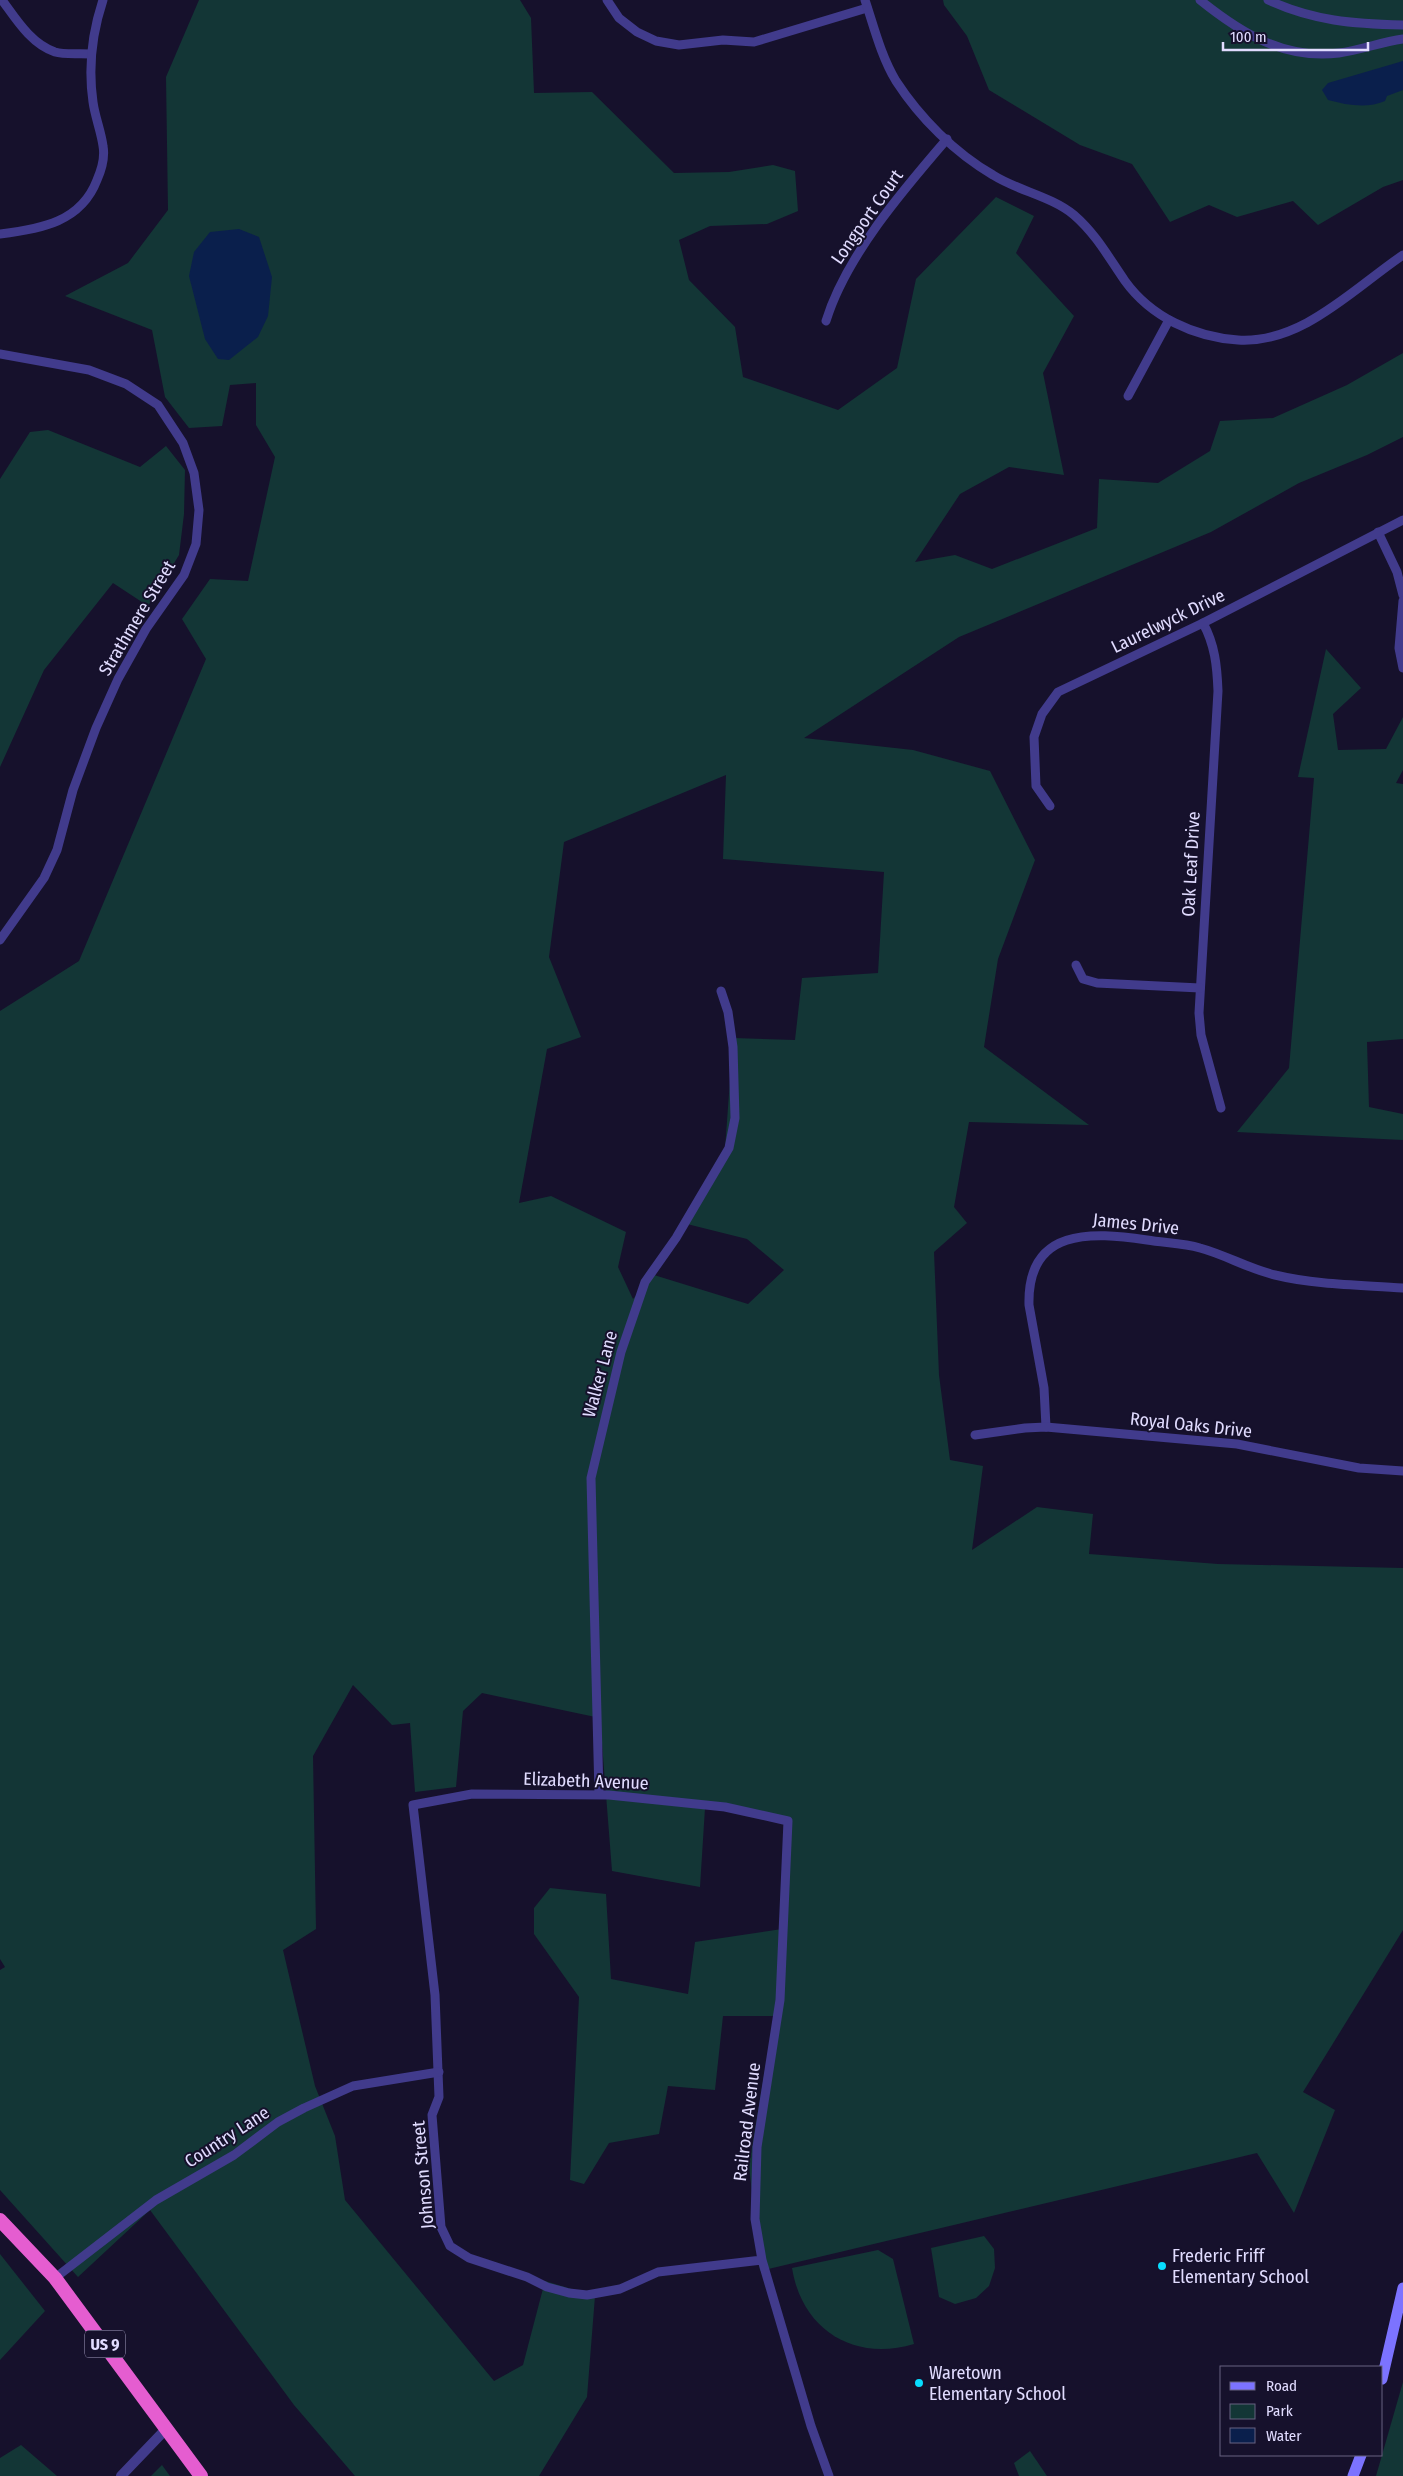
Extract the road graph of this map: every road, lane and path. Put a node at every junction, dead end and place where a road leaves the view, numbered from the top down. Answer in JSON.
{"nodes":[{"id":1,"x":2,"y":0,"type":"edge"},
{"id":2,"x":103,"y":0,"type":"edge"},
{"id":3,"x":607,"y":0,"type":"edge"},
{"id":4,"x":1200,"y":0,"type":"edge"},
{"id":5,"x":1208,"y":0,"type":"edge"},
{"id":6,"x":1268,"y":0,"type":"edge"},
{"id":7,"x":866,"y":4,"type":"edge"},
{"id":8,"x":1212,"y":10,"type":"junction"},
{"id":9,"x":1403,"y":25,"type":"edge"},
{"id":10,"x":1403,"y":39,"type":"edge"},
{"id":11,"x":91,"y":54,"type":"junction"},
{"id":12,"x":947,"y":139,"type":"junction"},
{"id":13,"x":0,"y":234,"type":"edge"},
{"id":14,"x":1403,"y":255,"type":"edge"},
{"id":15,"x":1169,"y":320,"type":"junction"},
{"id":16,"x":826,"y":321,"type":"dead end"},
{"id":17,"x":0,"y":354,"type":"edge"},
{"id":18,"x":1128,"y":396,"type":"dead end"},
{"id":19,"x":1403,"y":520,"type":"edge"},
{"id":20,"x":1378,"y":532,"type":"junction"},
{"id":21,"x":1403,"y":595,"type":"edge"},
{"id":22,"x":1403,"y":601,"type":"edge"},
{"id":23,"x":1203,"y":623,"type":"junction"},
{"id":24,"x":1403,"y":668,"type":"edge"},
{"id":25,"x":1050,"y":806,"type":"dead end"},
{"id":26,"x":0,"y":940,"type":"edge"},
{"id":27,"x":1076,"y":965,"type":"dead end"},
{"id":28,"x":1200,"y":988,"type":"junction"},
{"id":29,"x":720,"y":991,"type":"dead end"},
{"id":30,"x":1221,"y":1108,"type":"dead end"},
{"id":31,"x":1403,"y":1288,"type":"edge"},
{"id":32,"x":1046,"y":1427,"type":"junction"},
{"id":33,"x":975,"y":1436,"type":"dead end"},
{"id":34,"x":1403,"y":1471,"type":"edge"},
{"id":35,"x":599,"y":1794,"type":"junction"},
{"id":36,"x":413,"y":1805,"type":"joint"},
{"id":37,"x":788,"y":1822,"type":"joint"},
{"id":38,"x":439,"y":2072,"type":"junction"},
{"id":39,"x":0,"y":2220,"type":"edge"},
{"id":40,"x":762,"y":2260,"type":"junction"},
{"id":41,"x":55,"y":2278,"type":"junction"},
{"id":42,"x":1403,"y":2288,"type":"edge"},
{"id":43,"x":1383,"y":2375,"type":"edge"},
{"id":44,"x":166,"y":2429,"type":"junction"},
{"id":45,"x":1361,"y":2456,"type":"edge"},
{"id":46,"x":121,"y":2476,"type":"edge"},
{"id":47,"x":201,"y":2476,"type":"edge"},
{"id":48,"x":829,"y":2476,"type":"edge"},
{"id":49,"x":1353,"y":2476,"type":"edge"}],
"edges":[{"from":1,"to":11,"type":"street"},
{"from":2,"to":11,"type":"street"},
{"from":3,"to":7,"type":"street"},
{"from":4,"to":8,"type":"street"},
{"from":5,"to":8,"type":"street"},
{"from":6,"to":9,"type":"street"},
{"from":7,"to":12,"type":"street"},
{"from":8,"to":10,"type":"street"},
{"from":11,"to":13,"type":"street"},
{"from":12,"to":15,"type":"street"},
{"from":12,"to":16,"type":"street","name":"Longport Court"},
{"from":14,"to":15,"type":"street"},
{"from":15,"to":18,"type":"street"},
{"from":17,"to":26,"type":"street","name":"Strathmere Street"},
{"from":19,"to":20,"type":"street","name":"Laurelwyck Drive"},
{"from":20,"to":21,"type":"street"},
{"from":20,"to":23,"type":"street","name":"Laurelwyck Drive"},
{"from":22,"to":24,"type":"street"},
{"from":23,"to":25,"type":"street","name":"Laurelwyck Drive"},
{"from":23,"to":28,"type":"street","name":"Oak Leaf Drive"},
{"from":27,"to":28,"type":"street"},
{"from":28,"to":30,"type":"street","name":"Oak Leaf Drive"},
{"from":29,"to":35,"type":"street","name":"Walker Lane"},
{"from":31,"to":32,"type":"street","name":"James Drive"},
{"from":32,"to":33,"type":"street","name":"Royal Oaks Drive"},
{"from":32,"to":34,"type":"street","name":"Royal Oaks Drive"},
{"from":35,"to":36,"type":"street","name":"Elizabeth Avenue"},
{"from":35,"to":37,"type":"street","name":"Elizabeth Avenue"},
{"from":36,"to":38,"type":"street","name":"Johnson Street"},
{"from":37,"to":40,"type":"street","name":"Railroad Avenue"},
{"from":38,"to":40,"type":"street","name":"Johnson Street"},
{"from":38,"to":41,"type":"street","name":"Country Lane"},
{"from":39,"to":41,"type":"highway","number":"US 9"},
{"from":40,"to":48,"type":"street","name":"Railroad Avenue"},
{"from":41,"to":44,"type":"highway","number":"US 9"},
{"from":42,"to":43,"type":"main road"},
{"from":44,"to":46,"type":"street"},
{"from":44,"to":47,"type":"highway","number":"US 9"},
{"from":45,"to":49,"type":"main road"}]}
